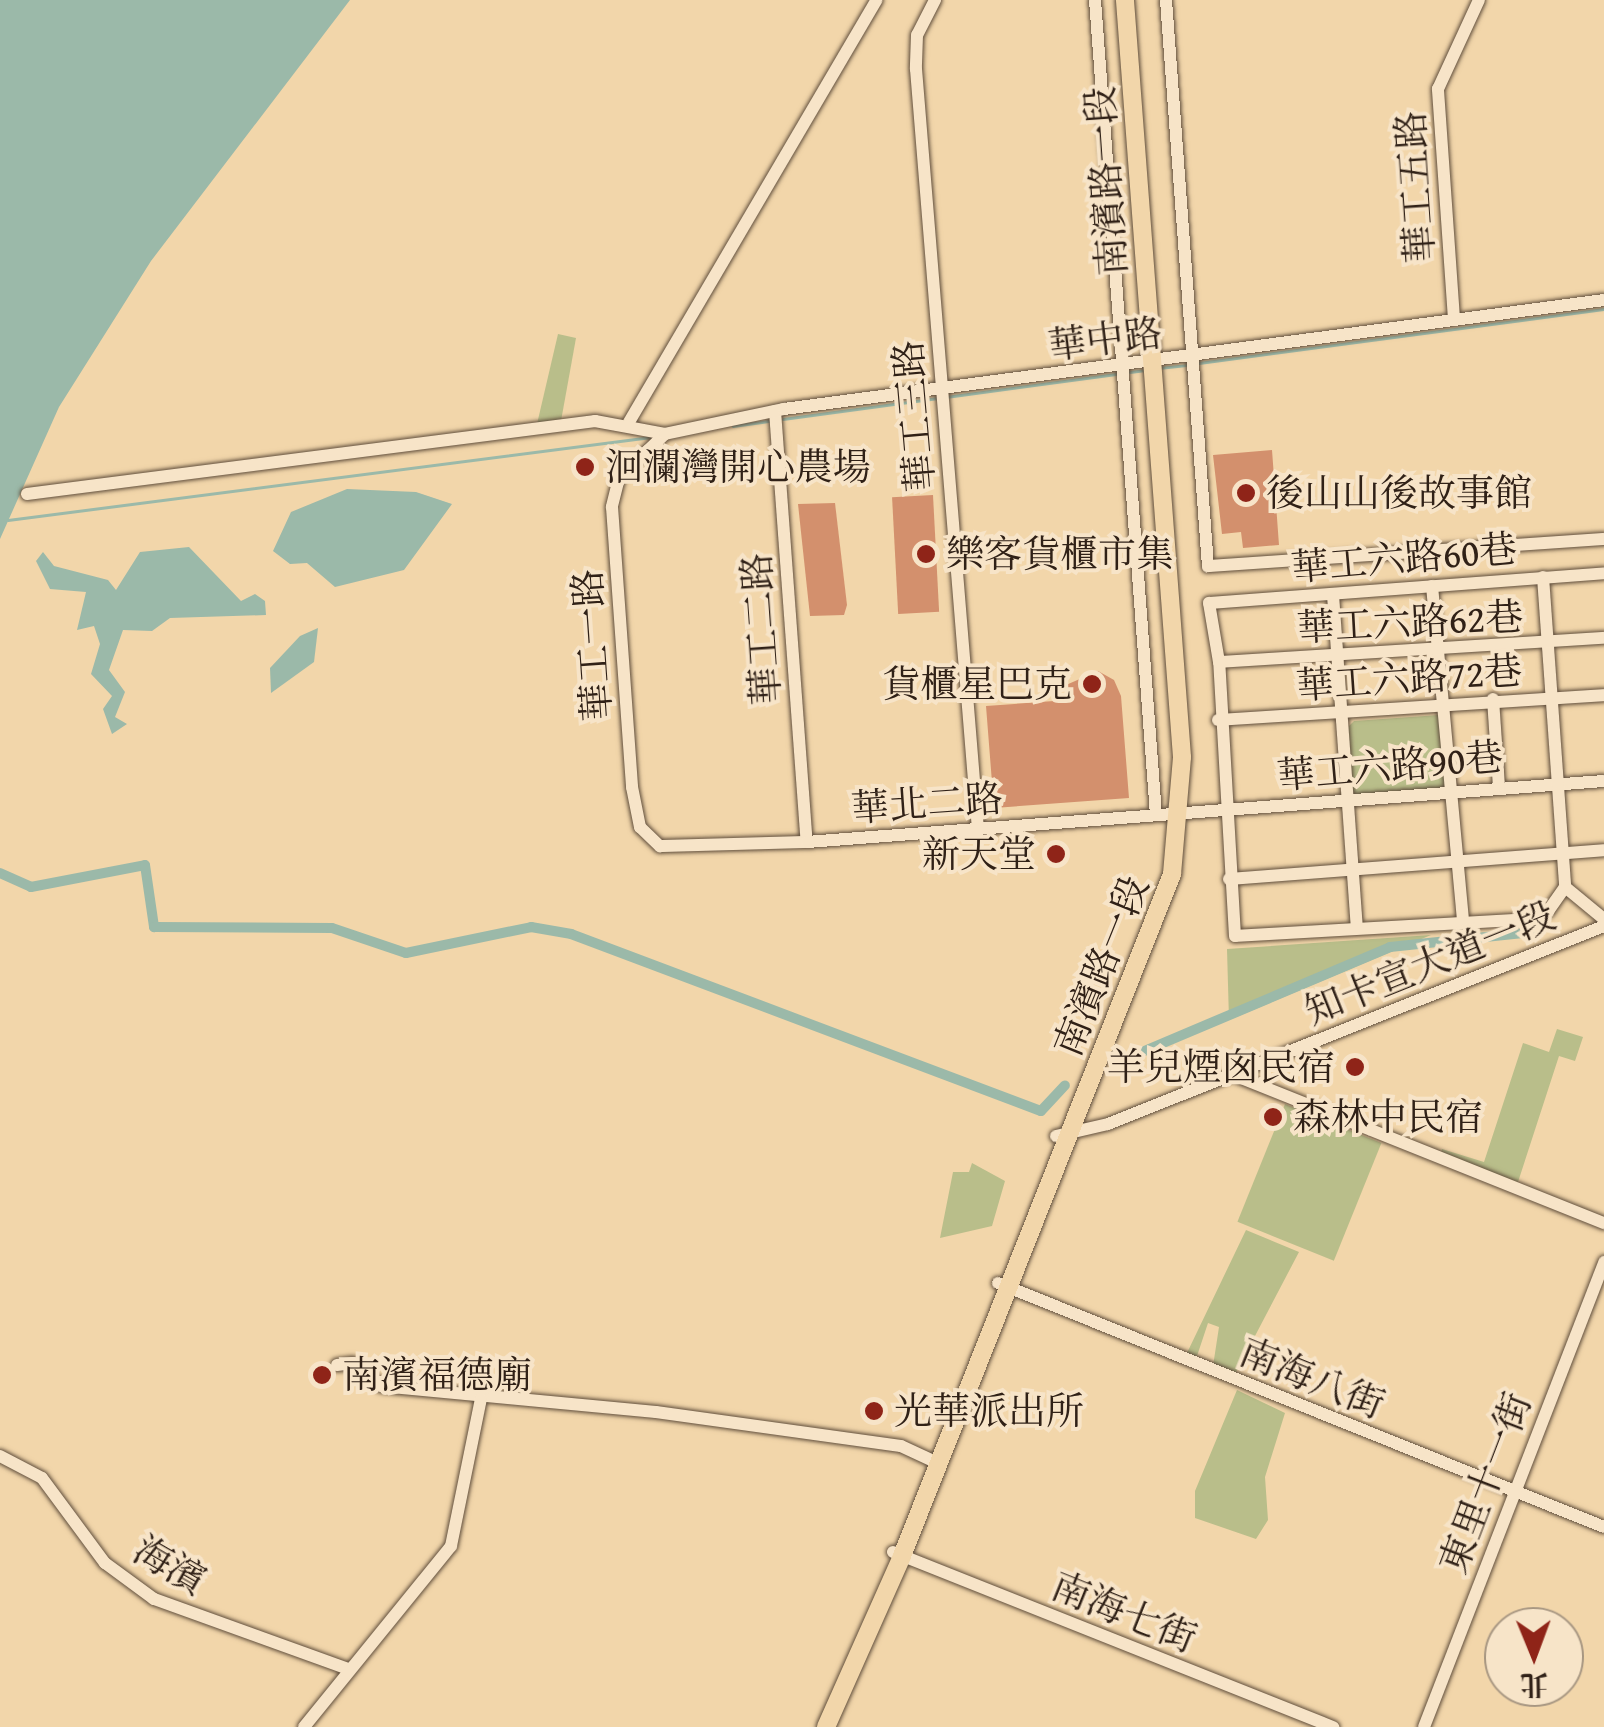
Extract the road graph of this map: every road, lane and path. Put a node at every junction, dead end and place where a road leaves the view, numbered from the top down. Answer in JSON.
{"nodes":[{"id":1,"x":877,"y":0,"type":"edge"},
{"id":2,"x":934,"y":0,"type":"edge"},
{"id":3,"x":1095,"y":0,"type":"edge"},
{"id":4,"x":1116,"y":0,"type":"edge"},
{"id":5,"x":1125,"y":0,"type":"edge"},
{"id":6,"x":1166,"y":0,"type":"edge"},
{"id":7,"x":1479,"y":0,"type":"edge"},
{"id":8,"x":1604,"y":300,"type":"edge"},
{"id":9,"x":1454,"y":319,"type":"junction"},
{"id":10,"x":1193,"y":358,"type":"junction"},
{"id":11,"x":1148,"y":365,"type":"junction"},
{"id":12,"x":1120,"y":367,"type":"junction"},
{"id":13,"x":942,"y":388,"type":"junction"},
{"id":14,"x":775,"y":411,"type":"junction"},
{"id":15,"x":622,"y":421,"type":"junction"},
{"id":16,"x":665,"y":434,"type":"junction"},
{"id":17,"x":27,"y":494,"type":"dead end"},
{"id":18,"x":1604,"y":539,"type":"edge"},
{"id":19,"x":1604,"y":573,"type":"edge"},
{"id":20,"x":1543,"y":577,"type":"junction"},
{"id":21,"x":1432,"y":586,"type":"junction"},
{"id":22,"x":1333,"y":595,"type":"junction"},
{"id":23,"x":1604,"y":638,"type":"edge"},
{"id":24,"x":1548,"y":645,"type":"junction"},
{"id":25,"x":1442,"y":649,"type":"junction"},
{"id":26,"x":1342,"y":654,"type":"junction"},
{"id":27,"x":1219,"y":662,"type":"junction"},
{"id":28,"x":1604,"y":695,"type":"edge"},
{"id":29,"x":1493,"y":699,"type":"junction"},
{"id":30,"x":1554,"y":700,"type":"junction"},
{"id":31,"x":1447,"y":707,"type":"junction"},
{"id":32,"x":1340,"y":713,"type":"junction"},
{"id":33,"x":1218,"y":720,"type":"junction"},
{"id":34,"x":1559,"y":781,"type":"junction"},
{"id":35,"x":1604,"y":782,"type":"edge"},
{"id":36,"x":1499,"y":786,"type":"junction"},
{"id":37,"x":1451,"y":790,"type":"junction"},
{"id":38,"x":1346,"y":798,"type":"junction"},
{"id":39,"x":1222,"y":812,"type":"junction"},
{"id":40,"x":1169,"y":815,"type":"junction"},
{"id":41,"x":978,"y":830,"type":"junction"},
{"id":42,"x":808,"y":842,"type":"junction"},
{"id":43,"x":676,"y":850,"type":"joint"},
{"id":44,"x":1604,"y":850,"type":"edge"},
{"id":45,"x":1564,"y":852,"type":"junction"},
{"id":46,"x":1456,"y":856,"type":"junction"},
{"id":47,"x":1351,"y":865,"type":"junction"},
{"id":48,"x":1230,"y":879,"type":"junction"},
{"id":49,"x":1565,"y":887,"type":"junction"},
{"id":50,"x":1604,"y":918,"type":"edge"},
{"id":51,"x":1463,"y":919,"type":"junction"},
{"id":52,"x":1604,"y":926,"type":"edge"},
{"id":53,"x":1356,"y":927,"type":"junction"},
{"id":54,"x":1232,"y":1074,"type":"junction"},
{"id":55,"x":1060,"y":1138,"type":"junction"},
{"id":56,"x":1604,"y":1222,"type":"edge"},
{"id":57,"x":1604,"y":1262,"type":"edge"},
{"id":58,"x":1002,"y":1286,"type":"junction"},
{"id":59,"x":338,"y":1366,"type":"dead end"},
{"id":60,"x":481,"y":1399,"type":"junction"},
{"id":61,"x":0,"y":1456,"type":"edge"},
{"id":62,"x":931,"y":1460,"type":"junction"},
{"id":63,"x":1513,"y":1490,"type":"junction"},
{"id":64,"x":1604,"y":1527,"type":"edge"},
{"id":65,"x":897,"y":1554,"type":"junction"},
{"id":66,"x":348,"y":1670,"type":"junction"},
{"id":67,"x":304,"y":1727,"type":"edge"},
{"id":68,"x":822,"y":1727,"type":"edge"},
{"id":69,"x":1333,"y":1727,"type":"edge"},
{"id":70,"x":1424,"y":1727,"type":"edge"}],
"edges":[{"from":1,"to":15,"type":"street"},
{"from":2,"to":13,"type":"street","name":"華工三路"},
{"from":3,"to":12,"type":"street"},
{"from":4,"to":11,"type":"main road","name":"南濱路一段"},
{"from":5,"to":11,"type":"main road","name":"南濱路一段"},
{"from":6,"to":10,"type":"street"},
{"from":7,"to":9,"type":"street","name":"華工五路"},
{"from":8,"to":9,"type":"street","name":"華中路"},
{"from":9,"to":10,"type":"street","name":"華中路"},
{"from":10,"to":11,"type":"street","name":"華中路"},
{"from":10,"to":18,"type":"street"},
{"from":11,"to":12,"type":"street","name":"華中路"},
{"from":11,"to":40,"type":"main road","name":"南濱路一段"},
{"from":12,"to":13,"type":"street","name":"華中路"},
{"from":12,"to":40,"type":"street"},
{"from":13,"to":14,"type":"street","name":"華中路"},
{"from":13,"to":41,"type":"street","name":"華工三路"},
{"from":14,"to":16,"type":"street","name":"華中路"},
{"from":14,"to":42,"type":"street","name":"華工二路"},
{"from":15,"to":16,"type":"street","name":"華中路"},
{"from":15,"to":17,"type":"street"},
{"from":16,"to":43,"type":"street","name":"華工一路"},
{"from":19,"to":20,"type":"street","name":"華工六路60巷"},
{"from":20,"to":21,"type":"street","name":"華工六路60巷"},
{"from":20,"to":24,"type":"street"},
{"from":21,"to":22,"type":"street","name":"華工六路60巷"},
{"from":21,"to":25,"type":"street"},
{"from":22,"to":26,"type":"street"},
{"from":22,"to":27,"type":"street","name":"華工六路60巷"},
{"from":23,"to":24,"type":"street","name":"華工六路62巷"},
{"from":24,"to":25,"type":"street","name":"華工六路62巷"},
{"from":24,"to":30,"type":"street"},
{"from":25,"to":26,"type":"street","name":"華工六路62巷"},
{"from":25,"to":31,"type":"street"},
{"from":26,"to":27,"type":"street","name":"華工六路62巷"},
{"from":26,"to":32,"type":"street"},
{"from":27,"to":33,"type":"street"},
{"from":28,"to":30,"type":"street","name":"華工六路72巷"},
{"from":29,"to":30,"type":"street","name":"華工六路72巷"},
{"from":29,"to":31,"type":"street","name":"華工六路72巷"},
{"from":29,"to":36,"type":"street"},
{"from":30,"to":34,"type":"street"},
{"from":31,"to":32,"type":"street","name":"華工六路72巷"},
{"from":31,"to":37,"type":"street"},
{"from":32,"to":33,"type":"street","name":"華工六路72巷"},
{"from":32,"to":38,"type":"street"},
{"from":33,"to":39,"type":"street"},
{"from":34,"to":35,"type":"street","name":"華工六路90巷"},
{"from":34,"to":36,"type":"street","name":"華工六路90巷"},
{"from":34,"to":45,"type":"street"},
{"from":36,"to":37,"type":"street","name":"華工六路90巷"},
{"from":37,"to":38,"type":"street","name":"華工六路90巷"},
{"from":37,"to":46,"type":"street"},
{"from":38,"to":39,"type":"street","name":"華工六路90巷"},
{"from":38,"to":47,"type":"street"},
{"from":39,"to":40,"type":"street","name":"華工六路90巷"},
{"from":39,"to":48,"type":"street"},
{"from":40,"to":41,"type":"street","name":"華北二路"},
{"from":40,"to":55,"type":"main road","name":"南濱路一段"},
{"from":41,"to":42,"type":"street","name":"華北二路"},
{"from":42,"to":43,"type":"street","name":"華北二路"},
{"from":44,"to":45,"type":"street"},
{"from":45,"to":46,"type":"street"},
{"from":45,"to":49,"type":"street"},
{"from":46,"to":47,"type":"street"},
{"from":46,"to":51,"type":"street"},
{"from":47,"to":48,"type":"street"},
{"from":47,"to":53,"type":"street"},
{"from":48,"to":53,"type":"street"},
{"from":49,"to":50,"type":"street"},
{"from":49,"to":51,"type":"street"},
{"from":51,"to":53,"type":"street"},
{"from":52,"to":54,"type":"street","name":"知卡宣大道一段"},
{"from":54,"to":55,"type":"street","name":"知卡宣大道一段"},
{"from":54,"to":56,"type":"street"},
{"from":55,"to":58,"type":"main road","name":"南濱路一段"},
{"from":57,"to":63,"type":"street","name":"東里十一街"},
{"from":58,"to":62,"type":"main road","name":"南濱路一段"},
{"from":58,"to":63,"type":"street","name":"南海八街"},
{"from":59,"to":60,"type":"street"},
{"from":60,"to":62,"type":"street"},
{"from":60,"to":66,"type":"street"},
{"from":61,"to":66,"type":"street","name":"海濱"},
{"from":62,"to":65,"type":"main road","name":"南濱路一段"},
{"from":63,"to":64,"type":"street","name":"南海八街"},
{"from":63,"to":70,"type":"street","name":"東里十一街"},
{"from":65,"to":68,"type":"main road","name":"南濱路一段"},
{"from":65,"to":69,"type":"street","name":"南海七街"},
{"from":66,"to":67,"type":"street"}]}
